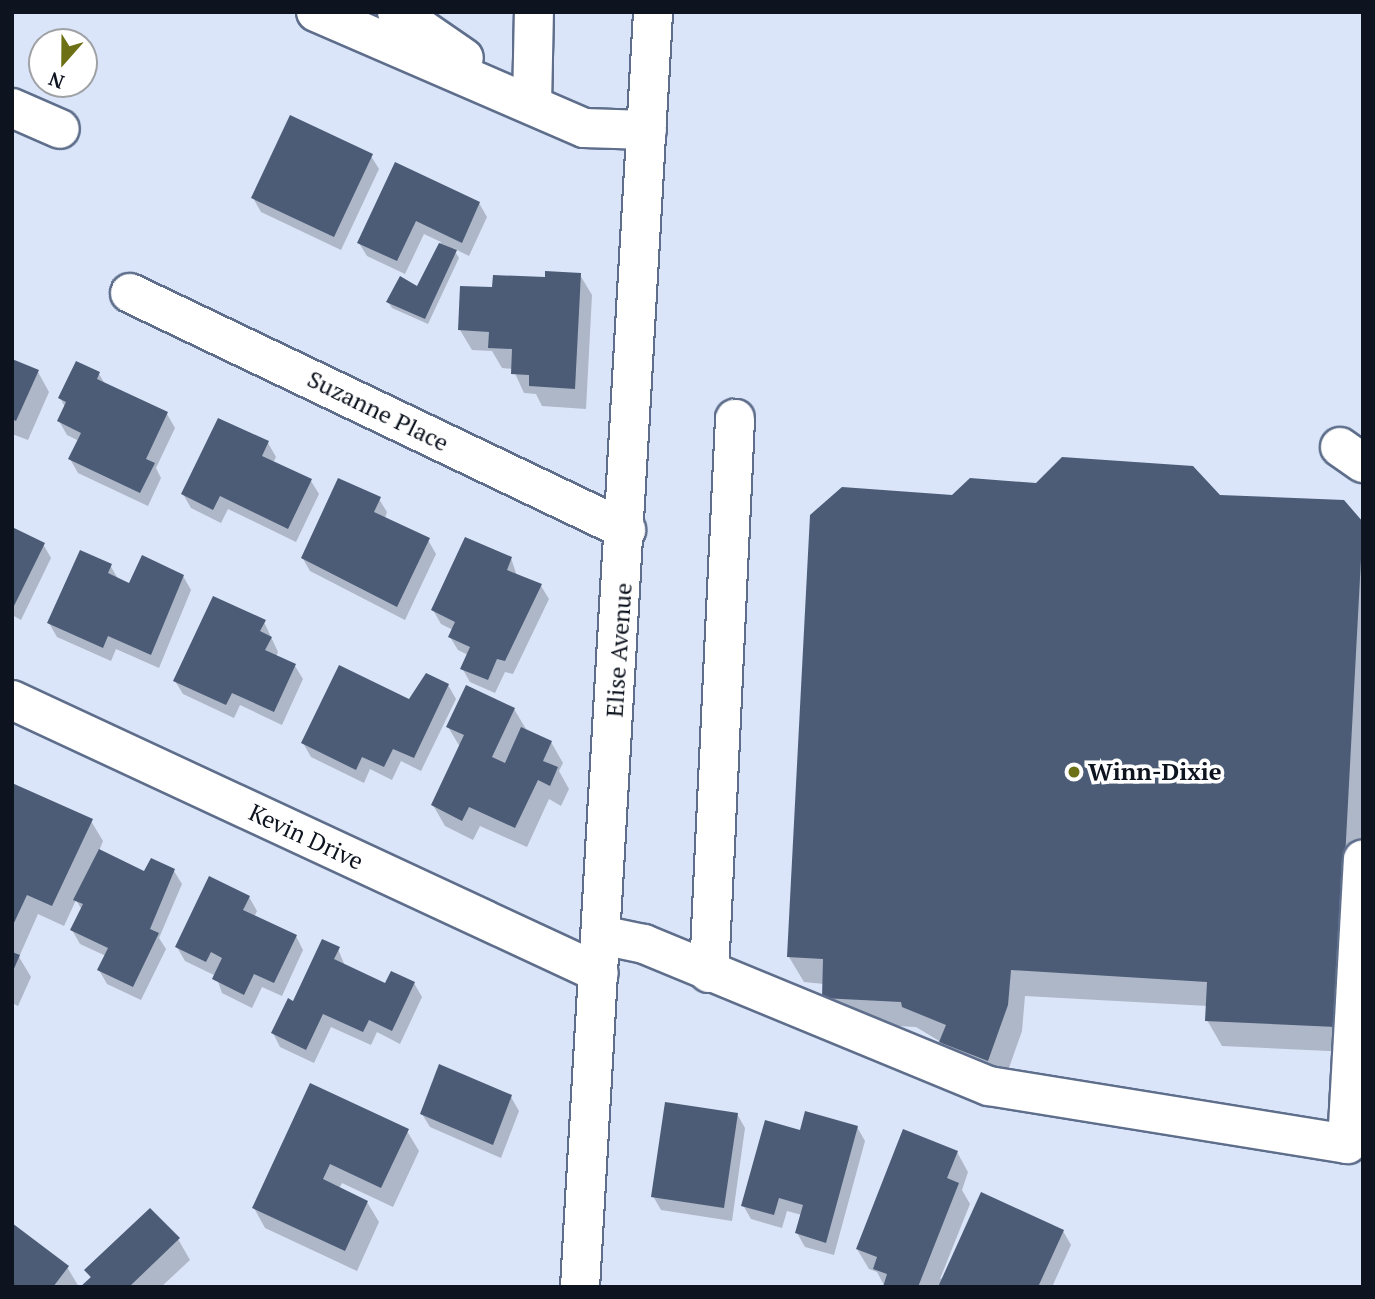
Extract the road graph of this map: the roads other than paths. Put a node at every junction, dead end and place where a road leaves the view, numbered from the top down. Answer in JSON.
{"nodes":[{"id":1,"x":316,"y":12,"type":"edge"},
{"id":2,"x":397,"y":12,"type":"edge"},
{"id":3,"x":534,"y":12,"type":"edge"},
{"id":4,"x":653,"y":12,"type":"edge"},
{"id":5,"x":532,"y":105,"type":"junction"},
{"id":6,"x":12,"y":108,"type":"edge"},
{"id":7,"x":60,"y":130,"type":"dead end"},
{"id":8,"x":647,"y":130,"type":"junction"},
{"id":9,"x":130,"y":293,"type":"dead end"},
{"id":10,"x":735,"y":419,"type":"dead end"},
{"id":11,"x":626,"y":530,"type":"junction"},
{"id":12,"x":12,"y":700,"type":"edge"},
{"id":13,"x":1363,"y":859,"type":"edge"},
{"id":14,"x":601,"y":935,"type":"junction"},
{"id":15,"x":599,"y":973,"type":"junction"},
{"id":16,"x":709,"y":973,"type":"junction"},
{"id":17,"x":580,"y":1287,"type":"edge"}],
"edges":[{"from":1,"to":5,"type":"street"},
{"from":2,"to":5,"type":"street"},
{"from":3,"to":5,"type":"street"},
{"from":4,"to":8,"type":"street","name":"Elise Avenue"},
{"from":5,"to":8,"type":"street"},
{"from":6,"to":7,"type":"street"},
{"from":8,"to":11,"type":"street","name":"Elise Avenue"},
{"from":9,"to":11,"type":"street","name":"Suzanne Place"},
{"from":10,"to":16,"type":"street"},
{"from":11,"to":14,"type":"street","name":"Elise Avenue"},
{"from":12,"to":15,"type":"street","name":"Kevin Drive"},
{"from":13,"to":16,"type":"street"},
{"from":14,"to":15,"type":"street","name":"Elise Avenue"},
{"from":14,"to":16,"type":"street"},
{"from":15,"to":17,"type":"street","name":"Elise Avenue"}]}
